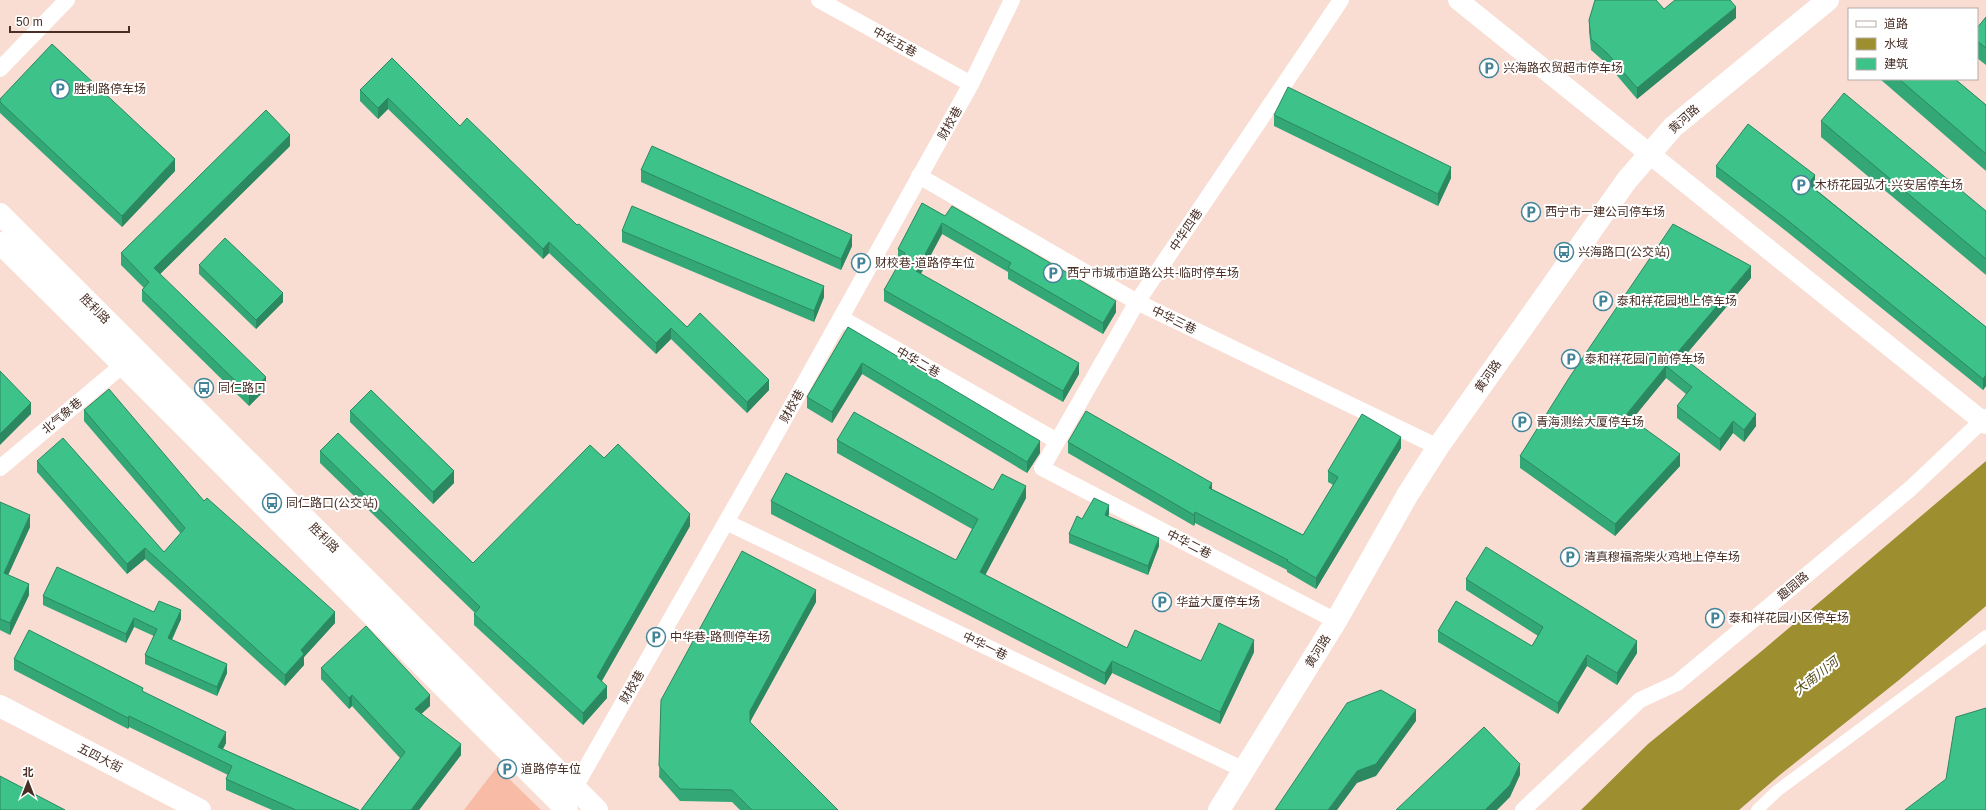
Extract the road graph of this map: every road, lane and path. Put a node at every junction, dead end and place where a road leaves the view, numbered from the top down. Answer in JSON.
{"nodes":[{"id":1,"x":67,"y":0,"type":"edge"},
{"id":2,"x":819,"y":0,"type":"edge"},
{"id":3,"x":1012,"y":0,"type":"edge"},
{"id":4,"x":1341,"y":0,"type":"edge"},
{"id":5,"x":1458,"y":0,"type":"edge"},
{"id":6,"x":1828,"y":0,"type":"edge"},
{"id":7,"x":0,"y":70,"type":"edge"},
{"id":8,"x":971,"y":84,"type":"junction"},
{"id":9,"x":1650,"y":155,"type":"junction"},
{"id":10,"x":919,"y":176,"type":"junction"},
{"id":11,"x":0,"y":214,"type":"edge"},
{"id":12,"x":0,"y":243,"type":"edge"},
{"id":13,"x":1137,"y":302,"type":"junction"},
{"id":14,"x":841,"y":318,"type":"junction"},
{"id":15,"x":124,"y":364,"type":"junction"},
{"id":16,"x":1985,"y":420,"type":"edge"},
{"id":17,"x":1057,"y":441,"type":"junction"},
{"id":18,"x":1438,"y":446,"type":"junction"},
{"id":19,"x":0,"y":468,"type":"edge"},
{"id":20,"x":1042,"y":468,"type":"joint"},
{"id":21,"x":726,"y":522,"type":"junction"},
{"id":22,"x":1336,"y":621,"type":"junction"},
{"id":23,"x":1986,"y":636,"type":"edge"},
{"id":24,"x":0,"y":706,"type":"edge"},
{"id":25,"x":1244,"y":770,"type":"junction"},
{"id":26,"x":575,"y":788,"type":"junction"},
{"id":27,"x":566,"y":808,"type":"edge"},
{"id":28,"x":200,"y":810,"type":"edge"},
{"id":29,"x":597,"y":810,"type":"edge"},
{"id":30,"x":1219,"y":810,"type":"edge"},
{"id":31,"x":1523,"y":810,"type":"edge"},
{"id":32,"x":1757,"y":810,"type":"edge"}],
"edges":[{"from":1,"to":7,"type":"street"},
{"from":2,"to":8,"type":"street","name":"中华五巷"},
{"from":3,"to":8,"type":"street","name":"财校巷"},
{"from":4,"to":13,"type":"street","name":"中华四巷"},
{"from":5,"to":9,"type":"street"},
{"from":6,"to":9,"type":"main road","name":"黄河路"},
{"from":8,"to":10,"type":"street","name":"财校巷"},
{"from":9,"to":16,"type":"street"},
{"from":9,"to":18,"type":"main road","name":"黄河路"},
{"from":10,"to":13,"type":"street","name":"中华三巷"},
{"from":10,"to":14,"type":"street","name":"财校巷"},
{"from":11,"to":26,"type":"main road","name":"胜利路"},
{"from":12,"to":15,"type":"main road","name":"胜利路"},
{"from":13,"to":17,"type":"street","name":"中华四巷"},
{"from":13,"to":18,"type":"street","name":"中华三巷"},
{"from":14,"to":17,"type":"street","name":"中华二巷"},
{"from":14,"to":21,"type":"street","name":"财校巷"},
{"from":15,"to":19,"type":"street","name":"北气象巷"},
{"from":15,"to":27,"type":"main road","name":"胜利路"},
{"from":16,"to":31,"type":"street","name":"趣园路"},
{"from":17,"to":20,"type":"street","name":"中华四巷"},
{"from":18,"to":22,"type":"main road","name":"黄河路"},
{"from":20,"to":22,"type":"street","name":"中华二巷"},
{"from":21,"to":25,"type":"street","name":"中华一巷"},
{"from":21,"to":26,"type":"street","name":"财校巷"},
{"from":22,"to":25,"type":"main road","name":"黄河路"},
{"from":23,"to":32,"type":"street"},
{"from":24,"to":28,"type":"main road","name":"五四大街"},
{"from":25,"to":30,"type":"main road","name":"黄河路"},
{"from":26,"to":27,"type":"street","name":"财校巷"},
{"from":26,"to":29,"type":"main road","name":"胜利路"}]}
